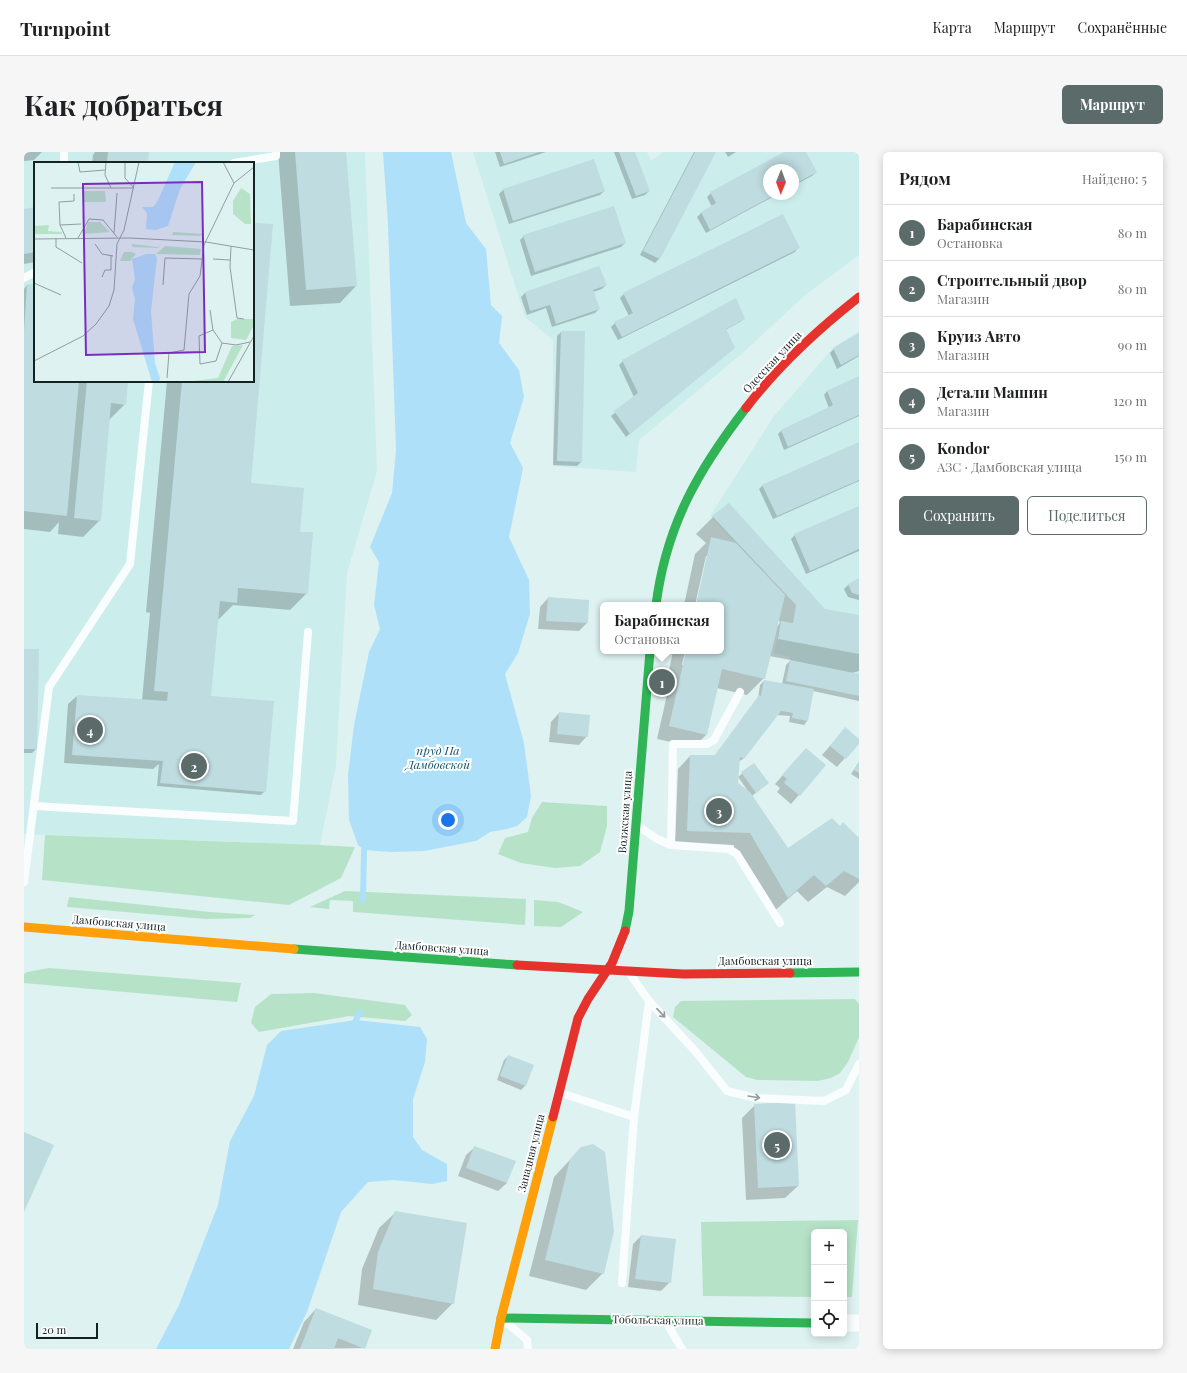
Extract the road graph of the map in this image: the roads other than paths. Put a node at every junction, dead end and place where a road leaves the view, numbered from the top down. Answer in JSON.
{"nodes":[{"id":1,"x":276,"y":152,"type":"edge"},
{"id":2,"x":240,"y":162,"type":"edge"},
{"id":3,"x":34,"y":273,"type":"edge"},
{"id":4,"x":24,"y":278,"type":"edge"},
{"id":5,"x":859,"y":297,"type":"edge"},
{"id":6,"x":149,"y":382,"type":"edge"},
{"id":7,"x":657,"y":602,"type":"edge"},
{"id":8,"x":308,"y":632,"type":"dead end"},
{"id":9,"x":650,"y":654,"type":"edge"},
{"id":10,"x":740,"y":692,"type":"dead end"},
{"id":11,"x":34,"y":806,"type":"junction"},
{"id":12,"x":636,"y":825,"type":"junction"},
{"id":13,"x":671,"y":845,"type":"junction"},
{"id":14,"x":24,"y":882,"type":"edge"},
{"id":15,"x":780,"y":923,"type":"dead end"},
{"id":16,"x":24,"y":927,"type":"edge"},
{"id":17,"x":608,"y":970,"type":"junction"},
{"id":18,"x":628,"y":972,"type":"junction"},
{"id":19,"x":859,"y":972,"type":"edge"},
{"id":20,"x":649,"y":1001,"type":"junction"},
{"id":21,"x":859,"y":1064,"type":"edge"},
{"id":22,"x":559,"y":1092,"type":"junction"},
{"id":23,"x":634,"y":1117,"type":"junction"},
{"id":24,"x":622,"y":1283,"type":"dead end"},
{"id":25,"x":501,"y":1318,"type":"junction"},
{"id":26,"x":665,"y":1320,"type":"junction"},
{"id":27,"x":811,"y":1323,"type":"edge"},
{"id":28,"x":847,"y":1323,"type":"edge"},
{"id":29,"x":859,"y":1323,"type":"edge"},
{"id":30,"x":495,"y":1349,"type":"edge"},
{"id":31,"x":528,"y":1349,"type":"edge"},
{"id":32,"x":682,"y":1349,"type":"edge"}],
"edges":[{"from":1,"to":2,"type":"lane"},
{"from":3,"to":4,"type":"lane"},
{"from":5,"to":7,"type":"street","name":"Одесская улица"},
{"from":6,"to":11,"type":"lane"},
{"from":8,"to":11,"type":"lane"},
{"from":9,"to":12,"type":"street","name":"Волжская улица"},
{"from":10,"to":13,"type":"lane"},
{"from":11,"to":14,"type":"lane"},
{"from":12,"to":13,"type":"lane"},
{"from":12,"to":17,"type":"street","name":"Волжская улица"},
{"from":13,"to":15,"type":"lane"},
{"from":16,"to":17,"type":"street","name":"Дамбовская улица"},
{"from":17,"to":18,"type":"street","name":"Дамбовская улица"},
{"from":17,"to":22,"type":"street","name":"Западная улица"},
{"from":18,"to":19,"type":"street","name":"Дамбовская улица"},
{"from":18,"to":20,"type":"lane"},
{"from":20,"to":21,"type":"lane","one_way":true},
{"from":20,"to":23,"type":"lane"},
{"from":22,"to":23,"type":"lane"},
{"from":22,"to":25,"type":"street","name":"Западная улица"},
{"from":23,"to":24,"type":"lane"},
{"from":25,"to":26,"type":"street","name":"Тобольская улица"},
{"from":25,"to":30,"type":"street","name":"Западная улица"},
{"from":25,"to":31,"type":"lane"},
{"from":26,"to":27,"type":"street","name":"Тобольская улица"},
{"from":26,"to":32,"type":"lane"},
{"from":28,"to":29,"type":"street"}]}
